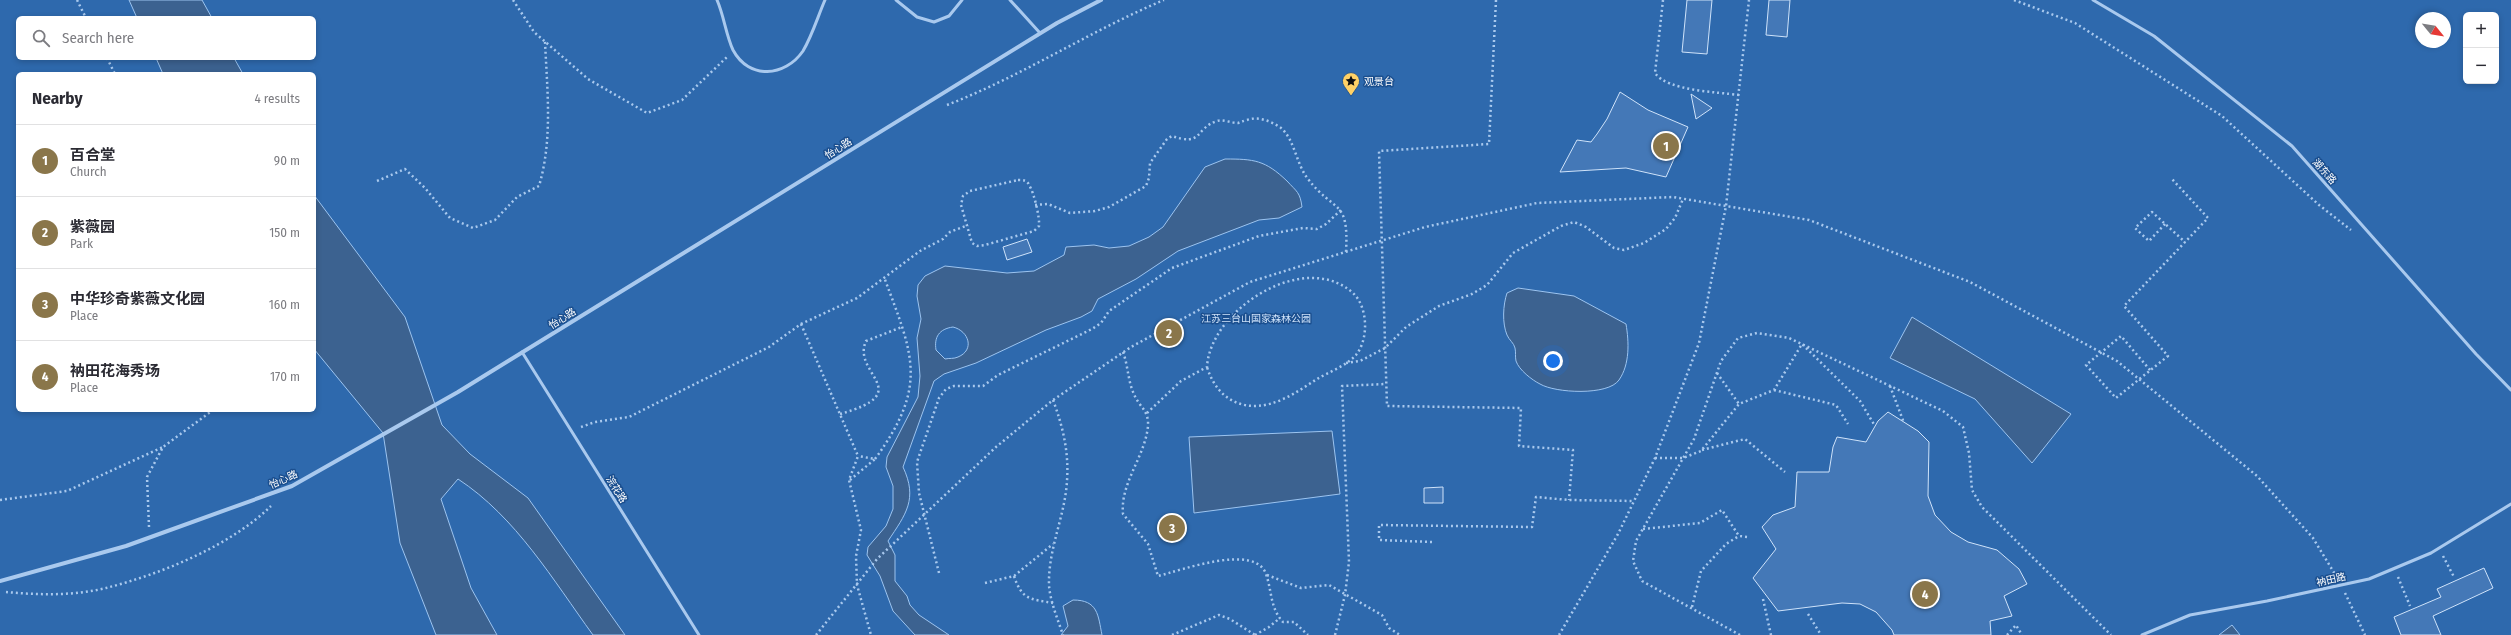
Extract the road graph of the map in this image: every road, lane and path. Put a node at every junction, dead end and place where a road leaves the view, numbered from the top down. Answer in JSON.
{"nodes":[{"id":1,"x":77,"y":0,"type":"edge"},
{"id":2,"x":513,"y":0,"type":"edge"},
{"id":3,"x":718,"y":0,"type":"edge"},
{"id":4,"x":825,"y":0,"type":"edge"},
{"id":5,"x":896,"y":0,"type":"edge"},
{"id":6,"x":962,"y":0,"type":"edge"},
{"id":7,"x":1010,"y":0,"type":"edge"},
{"id":8,"x":1101,"y":0,"type":"edge"},
{"id":9,"x":1164,"y":0,"type":"edge"},
{"id":10,"x":1496,"y":0,"type":"edge"},
{"id":11,"x":1663,"y":0,"type":"edge"},
{"id":12,"x":1749,"y":0,"type":"edge"},
{"id":13,"x":2014,"y":0,"type":"edge"},
{"id":14,"x":2093,"y":0,"type":"edge"},
{"id":15,"x":85,"y":16,"type":"edge"},
{"id":16,"x":1040,"y":33,"type":"junction"},
{"id":17,"x":545,"y":41,"type":"junction"},
{"id":18,"x":734,"y":50,"type":"junction"},
{"id":19,"x":108,"y":60,"type":"edge"},
{"id":20,"x":114,"y":72,"type":"edge"},
{"id":21,"x":1738,"y":95,"type":"junction"},
{"id":22,"x":946,"y":106,"type":"dead end"},
{"id":23,"x":2171,"y":178,"type":"dead end"},
{"id":24,"x":377,"y":181,"type":"dead end"},
{"id":25,"x":1683,"y":199,"type":"junction"},
{"id":26,"x":1035,"y":205,"type":"junction"},
{"id":27,"x":1726,"y":206,"type":"junction"},
{"id":28,"x":1342,"y":210,"type":"junction"},
{"id":29,"x":2164,"y":224,"type":"junction"},
{"id":30,"x":968,"y":225,"type":"junction"},
{"id":31,"x":2355,"y":233,"type":"dead end"},
{"id":32,"x":1382,"y":241,"type":"junction"},
{"id":33,"x":2185,"y":242,"type":"junction"},
{"id":34,"x":1346,"y":252,"type":"junction"},
{"id":35,"x":884,"y":277,"type":"junction"},
{"id":36,"x":801,"y":324,"type":"junction"},
{"id":37,"x":902,"y":327,"type":"junction"},
{"id":38,"x":1802,"y":344,"type":"junction"},
{"id":39,"x":1385,"y":348,"type":"junction"},
{"id":40,"x":522,"y":352,"type":"junction"},
{"id":41,"x":1124,"y":352,"type":"junction"},
{"id":42,"x":2101,"y":352,"type":"junction"},
{"id":43,"x":1346,"y":363,"type":"junction"},
{"id":44,"x":1207,"y":367,"type":"junction"},
{"id":45,"x":2150,"y":370,"type":"junction"},
{"id":46,"x":1717,"y":373,"type":"junction"},
{"id":47,"x":2139,"y":379,"type":"junction"},
{"id":48,"x":1386,"y":384,"type":"junction"},
{"id":49,"x":1890,"y":386,"type":"junction"},
{"id":50,"x":1774,"y":390,"type":"junction"},
{"id":51,"x":2511,"y":390,"type":"edge"},
{"id":52,"x":1053,"y":400,"type":"junction"},
{"id":53,"x":1739,"y":404,"type":"junction"},
{"id":54,"x":209,"y":412,"type":"edge"},
{"id":55,"x":1147,"y":413,"type":"junction"},
{"id":56,"x":840,"y":414,"type":"junction"},
{"id":57,"x":1904,"y":423,"type":"dead end"},
{"id":58,"x":1848,"y":424,"type":"dead end"},
{"id":59,"x":1875,"y":426,"type":"dead end"},
{"id":60,"x":571,"y":431,"type":"junction"},
{"id":61,"x":163,"y":447,"type":"junction"},
{"id":62,"x":1701,"y":451,"type":"junction"},
{"id":63,"x":858,"y":456,"type":"junction"},
{"id":64,"x":1655,"y":458,"type":"junction"},
{"id":65,"x":1683,"y":458,"type":"junction"},
{"id":66,"x":875,"y":459,"type":"junction"},
{"id":67,"x":1786,"y":472,"type":"dead end"},
{"id":68,"x":849,"y":480,"type":"junction"},
{"id":69,"x":0,"y":500,"type":"edge"},
{"id":70,"x":1569,"y":500,"type":"junction"},
{"id":71,"x":1634,"y":501,"type":"junction"},
{"id":72,"x":275,"y":503,"type":"dead end"},
{"id":73,"x":2511,"y":504,"type":"edge"},
{"id":74,"x":925,"y":514,"type":"junction"},
{"id":75,"x":1643,"y":529,"type":"junction"},
{"id":76,"x":1739,"y":536,"type":"junction"},
{"id":77,"x":1748,"y":537,"type":"dead end"},
{"id":78,"x":150,"y":538,"type":"junction"},
{"id":79,"x":1432,"y":542,"type":"dead end"},
{"id":80,"x":1054,"y":544,"type":"junction"},
{"id":81,"x":2439,"y":548,"type":"junction"},
{"id":82,"x":2394,"y":568,"type":"junction"},
{"id":83,"x":939,"y":573,"type":"dead end"},
{"id":84,"x":1266,"y":575,"type":"junction"},
{"id":85,"x":1014,"y":576,"type":"junction"},
{"id":86,"x":2454,"y":577,"type":"dead end"},
{"id":87,"x":0,"y":581,"type":"edge"},
{"id":88,"x":985,"y":583,"type":"dead end"},
{"id":89,"x":856,"y":585,"type":"junction"},
{"id":90,"x":2342,"y":585,"type":"junction"},
{"id":91,"x":0,"y":591,"type":"edge"},
{"id":92,"x":1345,"y":595,"type":"junction"},
{"id":93,"x":1763,"y":599,"type":"dead end"},
{"id":94,"x":1053,"y":603,"type":"junction"},
{"id":95,"x":2410,"y":606,"type":"dead end"},
{"id":96,"x":1692,"y":607,"type":"junction"},
{"id":97,"x":1808,"y":614,"type":"dead end"},
{"id":98,"x":1280,"y":618,"type":"junction"},
{"id":99,"x":699,"y":635,"type":"edge"},
{"id":100,"x":816,"y":635,"type":"edge"},
{"id":101,"x":871,"y":635,"type":"edge"},
{"id":102,"x":1064,"y":635,"type":"edge"},
{"id":103,"x":1172,"y":635,"type":"edge"},
{"id":104,"x":1255,"y":635,"type":"edge"},
{"id":105,"x":1308,"y":635,"type":"edge"},
{"id":106,"x":1335,"y":635,"type":"edge"},
{"id":107,"x":1400,"y":635,"type":"edge"},
{"id":108,"x":1559,"y":635,"type":"edge"},
{"id":109,"x":1740,"y":635,"type":"edge"},
{"id":110,"x":1772,"y":635,"type":"edge"},
{"id":111,"x":1821,"y":635,"type":"edge"},
{"id":112,"x":2007,"y":635,"type":"edge"},
{"id":113,"x":2022,"y":635,"type":"edge"},
{"id":114,"x":2111,"y":635,"type":"edge"},
{"id":115,"x":2142,"y":635,"type":"edge"},
{"id":116,"x":2365,"y":635,"type":"edge"}],
"edges":[{"from":1,"to":15,"type":"path"},
{"from":2,"to":17,"type":"path"},
{"from":3,"to":18,"type":"lane"},
{"from":4,"to":18,"type":"lane"},
{"from":5,"to":6,"type":"lane"},
{"from":7,"to":16,"type":"lane"},
{"from":8,"to":16,"type":"street","name":"怡心路"},
{"from":9,"to":22,"type":"path"},
{"from":10,"to":32,"type":"path"},
{"from":11,"to":21,"type":"path"},
{"from":12,"to":21,"type":"path"},
{"from":13,"to":31,"type":"path"},
{"from":14,"to":51,"type":"lane","name":"湖东路"},
{"from":16,"to":40,"type":"street","name":"怡心路"},
{"from":17,"to":18,"type":"path"},
{"from":17,"to":24,"type":"path"},
{"from":19,"to":20,"type":"path"},
{"from":21,"to":27,"type":"path"},
{"from":23,"to":33,"type":"path"},
{"from":25,"to":27,"type":"path"},
{"from":25,"to":32,"type":"path"},
{"from":25,"to":39,"type":"path"},
{"from":26,"to":28,"type":"path"},
{"from":26,"to":30,"type":"path"},
{"from":26,"to":30,"type":"path"},
{"from":27,"to":42,"type":"path"},
{"from":27,"to":64,"type":"path"},
{"from":28,"to":34,"type":"path"},
{"from":28,"to":74,"type":"path"},
{"from":29,"to":29,"type":"path"},
{"from":29,"to":33,"type":"path"},
{"from":30,"to":35,"type":"path"},
{"from":32,"to":34,"type":"path"},
{"from":32,"to":39,"type":"path"},
{"from":33,"to":45,"type":"path"},
{"from":34,"to":41,"type":"path"},
{"from":35,"to":36,"type":"path"},
{"from":35,"to":37,"type":"path"},
{"from":36,"to":56,"type":"path"},
{"from":36,"to":60,"type":"path"},
{"from":37,"to":56,"type":"path"},
{"from":37,"to":66,"type":"path"},
{"from":38,"to":46,"type":"path"},
{"from":38,"to":49,"type":"path"},
{"from":38,"to":50,"type":"path"},
{"from":38,"to":59,"type":"path"},
{"from":39,"to":43,"type":"path"},
{"from":39,"to":48,"type":"path"},
{"from":40,"to":60,"type":"lane","name":"浣花路"},
{"from":40,"to":78,"type":"street","name":"怡心路"},
{"from":41,"to":52,"type":"path"},
{"from":41,"to":55,"type":"path"},
{"from":42,"to":45,"type":"path"},
{"from":42,"to":47,"type":"path"},
{"from":42,"to":47,"type":"path"},
{"from":43,"to":44,"type":"path"},
{"from":43,"to":44,"type":"path"},
{"from":44,"to":55,"type":"path"},
{"from":45,"to":47,"type":"path"},
{"from":46,"to":53,"type":"path"},
{"from":46,"to":65,"type":"path"},
{"from":47,"to":90,"type":"path"},
{"from":48,"to":70,"type":"path"},
{"from":48,"to":92,"type":"path"},
{"from":49,"to":57,"type":"path"},
{"from":49,"to":114,"type":"path"},
{"from":50,"to":53,"type":"path"},
{"from":50,"to":58,"type":"path"},
{"from":52,"to":74,"type":"path"},
{"from":52,"to":80,"type":"path"},
{"from":53,"to":62,"type":"path"},
{"from":54,"to":61,"type":"path"},
{"from":55,"to":84,"type":"path"},
{"from":56,"to":63,"type":"path"},
{"from":60,"to":99,"type":"lane","name":"浣花路"},
{"from":61,"to":69,"type":"path"},
{"from":61,"to":78,"type":"path"},
{"from":62,"to":65,"type":"path"},
{"from":62,"to":67,"type":"path"},
{"from":63,"to":66,"type":"path"},
{"from":63,"to":68,"type":"path"},
{"from":64,"to":65,"type":"path"},
{"from":64,"to":71,"type":"path"},
{"from":65,"to":75,"type":"path"},
{"from":66,"to":68,"type":"path"},
{"from":68,"to":89,"type":"path"},
{"from":70,"to":71,"type":"path"},
{"from":70,"to":79,"type":"path"},
{"from":71,"to":108,"type":"path"},
{"from":72,"to":91,"type":"path"},
{"from":73,"to":81,"type":"lane","name":"衲田路"},
{"from":74,"to":83,"type":"path"},
{"from":74,"to":89,"type":"path"},
{"from":75,"to":76,"type":"path"},
{"from":75,"to":96,"type":"path"},
{"from":76,"to":77,"type":"path"},
{"from":76,"to":96,"type":"path"},
{"from":78,"to":87,"type":"street","name":"怡心路"},
{"from":80,"to":85,"type":"path"},
{"from":80,"to":94,"type":"path"},
{"from":81,"to":82,"type":"lane","name":"衲田路"},
{"from":81,"to":86,"type":"path"},
{"from":82,"to":90,"type":"lane","name":"衲田路"},
{"from":82,"to":95,"type":"path"},
{"from":84,"to":92,"type":"path"},
{"from":84,"to":98,"type":"path"},
{"from":85,"to":88,"type":"path"},
{"from":85,"to":94,"type":"path"},
{"from":89,"to":100,"type":"path"},
{"from":89,"to":101,"type":"path"},
{"from":90,"to":115,"type":"lane","name":"衲田路"},
{"from":90,"to":116,"type":"path"},
{"from":92,"to":106,"type":"path"},
{"from":92,"to":107,"type":"path"},
{"from":93,"to":110,"type":"path"},
{"from":94,"to":102,"type":"path"},
{"from":96,"to":109,"type":"path"},
{"from":97,"to":111,"type":"path"},
{"from":98,"to":104,"type":"path"},
{"from":98,"to":105,"type":"path"},
{"from":103,"to":104,"type":"path"},
{"from":112,"to":113,"type":"path"}]}
